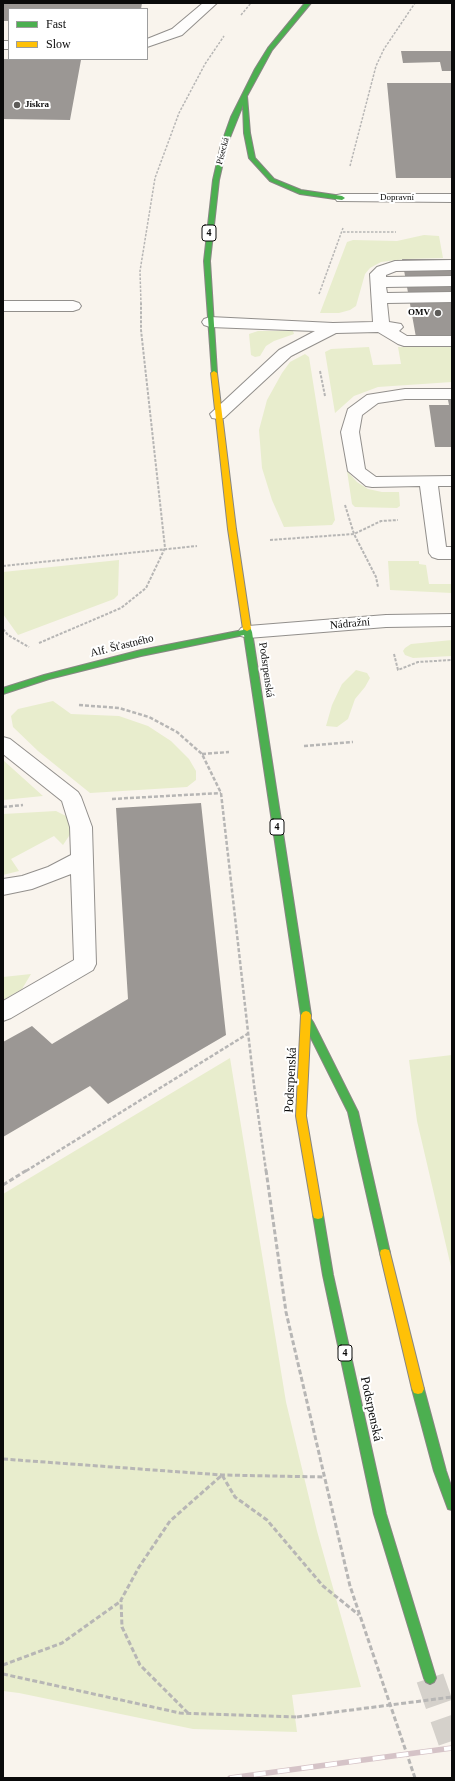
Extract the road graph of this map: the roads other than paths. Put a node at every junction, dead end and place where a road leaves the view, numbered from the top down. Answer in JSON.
{"nodes":[{"id":1,"x":211,"y":3,"type":"edge"},
{"id":2,"x":308,"y":3,"type":"edge"},
{"id":3,"x":148,"y":43,"type":"edge"},
{"id":4,"x":244,"y":94,"type":"junction"},
{"id":5,"x":342,"y":198,"type":"joint"},
{"id":6,"x":452,"y":198,"type":"edge"},
{"id":7,"x":452,"y":266,"type":"edge"},
{"id":8,"x":452,"y":281,"type":"edge"},
{"id":9,"x":378,"y":282,"type":"junction"},
{"id":10,"x":379,"y":298,"type":"junction"},
{"id":11,"x":452,"y":298,"type":"edge"},
{"id":12,"x":3,"y":306,"type":"edge"},
{"id":13,"x":73,"y":306,"type":"dead end"},
{"id":14,"x":210,"y":322,"type":"junction"},
{"id":15,"x":452,"y":327,"type":"edge"},
{"id":16,"x":333,"y":328,"type":"junction"},
{"id":17,"x":381,"y":328,"type":"junction"},
{"id":18,"x":452,"y":341,"type":"edge"},
{"id":19,"x":452,"y":394,"type":"edge"},
{"id":20,"x":218,"y":414,"type":"junction"},
{"id":21,"x":428,"y":481,"type":"junction"},
{"id":22,"x":452,"y":481,"type":"edge"},
{"id":23,"x":452,"y":553,"type":"edge"},
{"id":24,"x":452,"y":620,"type":"edge"},
{"id":25,"x":248,"y":632,"type":"junction"},
{"id":26,"x":3,"y":690,"type":"edge"},
{"id":27,"x":3,"y":744,"type":"edge"},
{"id":28,"x":82,"y":859,"type":"junction"},
{"id":29,"x":3,"y":887,"type":"edge"},
{"id":30,"x":3,"y":1012,"type":"edge"},
{"id":31,"x":308,"y":1021,"type":"junction"},
{"id":32,"x":452,"y":1505,"type":"edge"},
{"id":33,"x":430,"y":1678,"type":"tunnel mouth"}],
"edges":[{"from":1,"to":3,"type":"street"},
{"from":2,"to":4,"type":"main road","name":"Písecká","number":"4"},
{"from":4,"to":5,"type":"main road"},
{"from":4,"to":14,"type":"main road","name":"Písecká","number":"4"},
{"from":5,"to":6,"type":"street","name":"Dopravní"},
{"from":7,"to":9,"type":"street"},
{"from":8,"to":9,"type":"street"},
{"from":9,"to":10,"type":"street"},
{"from":10,"to":11,"type":"street"},
{"from":10,"to":17,"type":"street"},
{"from":12,"to":13,"type":"street"},
{"from":14,"to":16,"type":"street"},
{"from":14,"to":20,"type":"main road","name":"Podsrpenská","number":"4"},
{"from":15,"to":17,"type":"street"},
{"from":16,"to":17,"type":"street"},
{"from":16,"to":20,"type":"street"},
{"from":17,"to":18,"type":"street"},
{"from":19,"to":21,"type":"street"},
{"from":20,"to":25,"type":"main road","name":"Podsrpenská","number":"4"},
{"from":21,"to":22,"type":"street"},
{"from":21,"to":23,"type":"street"},
{"from":24,"to":25,"type":"street","name":"Nádražní"},
{"from":25,"to":26,"type":"main road","name":"Alf. Šťastného"},
{"from":25,"to":31,"type":"main road","name":"Podsrpenská","number":"4"},
{"from":27,"to":28,"type":"street"},
{"from":28,"to":29,"type":"street"},
{"from":28,"to":30,"type":"street"},
{"from":31,"to":32,"type":"main road","name":"Podsrpenská","number":"4"},
{"from":31,"to":33,"type":"main road","name":"Podsrpenská","number":"4"}]}
